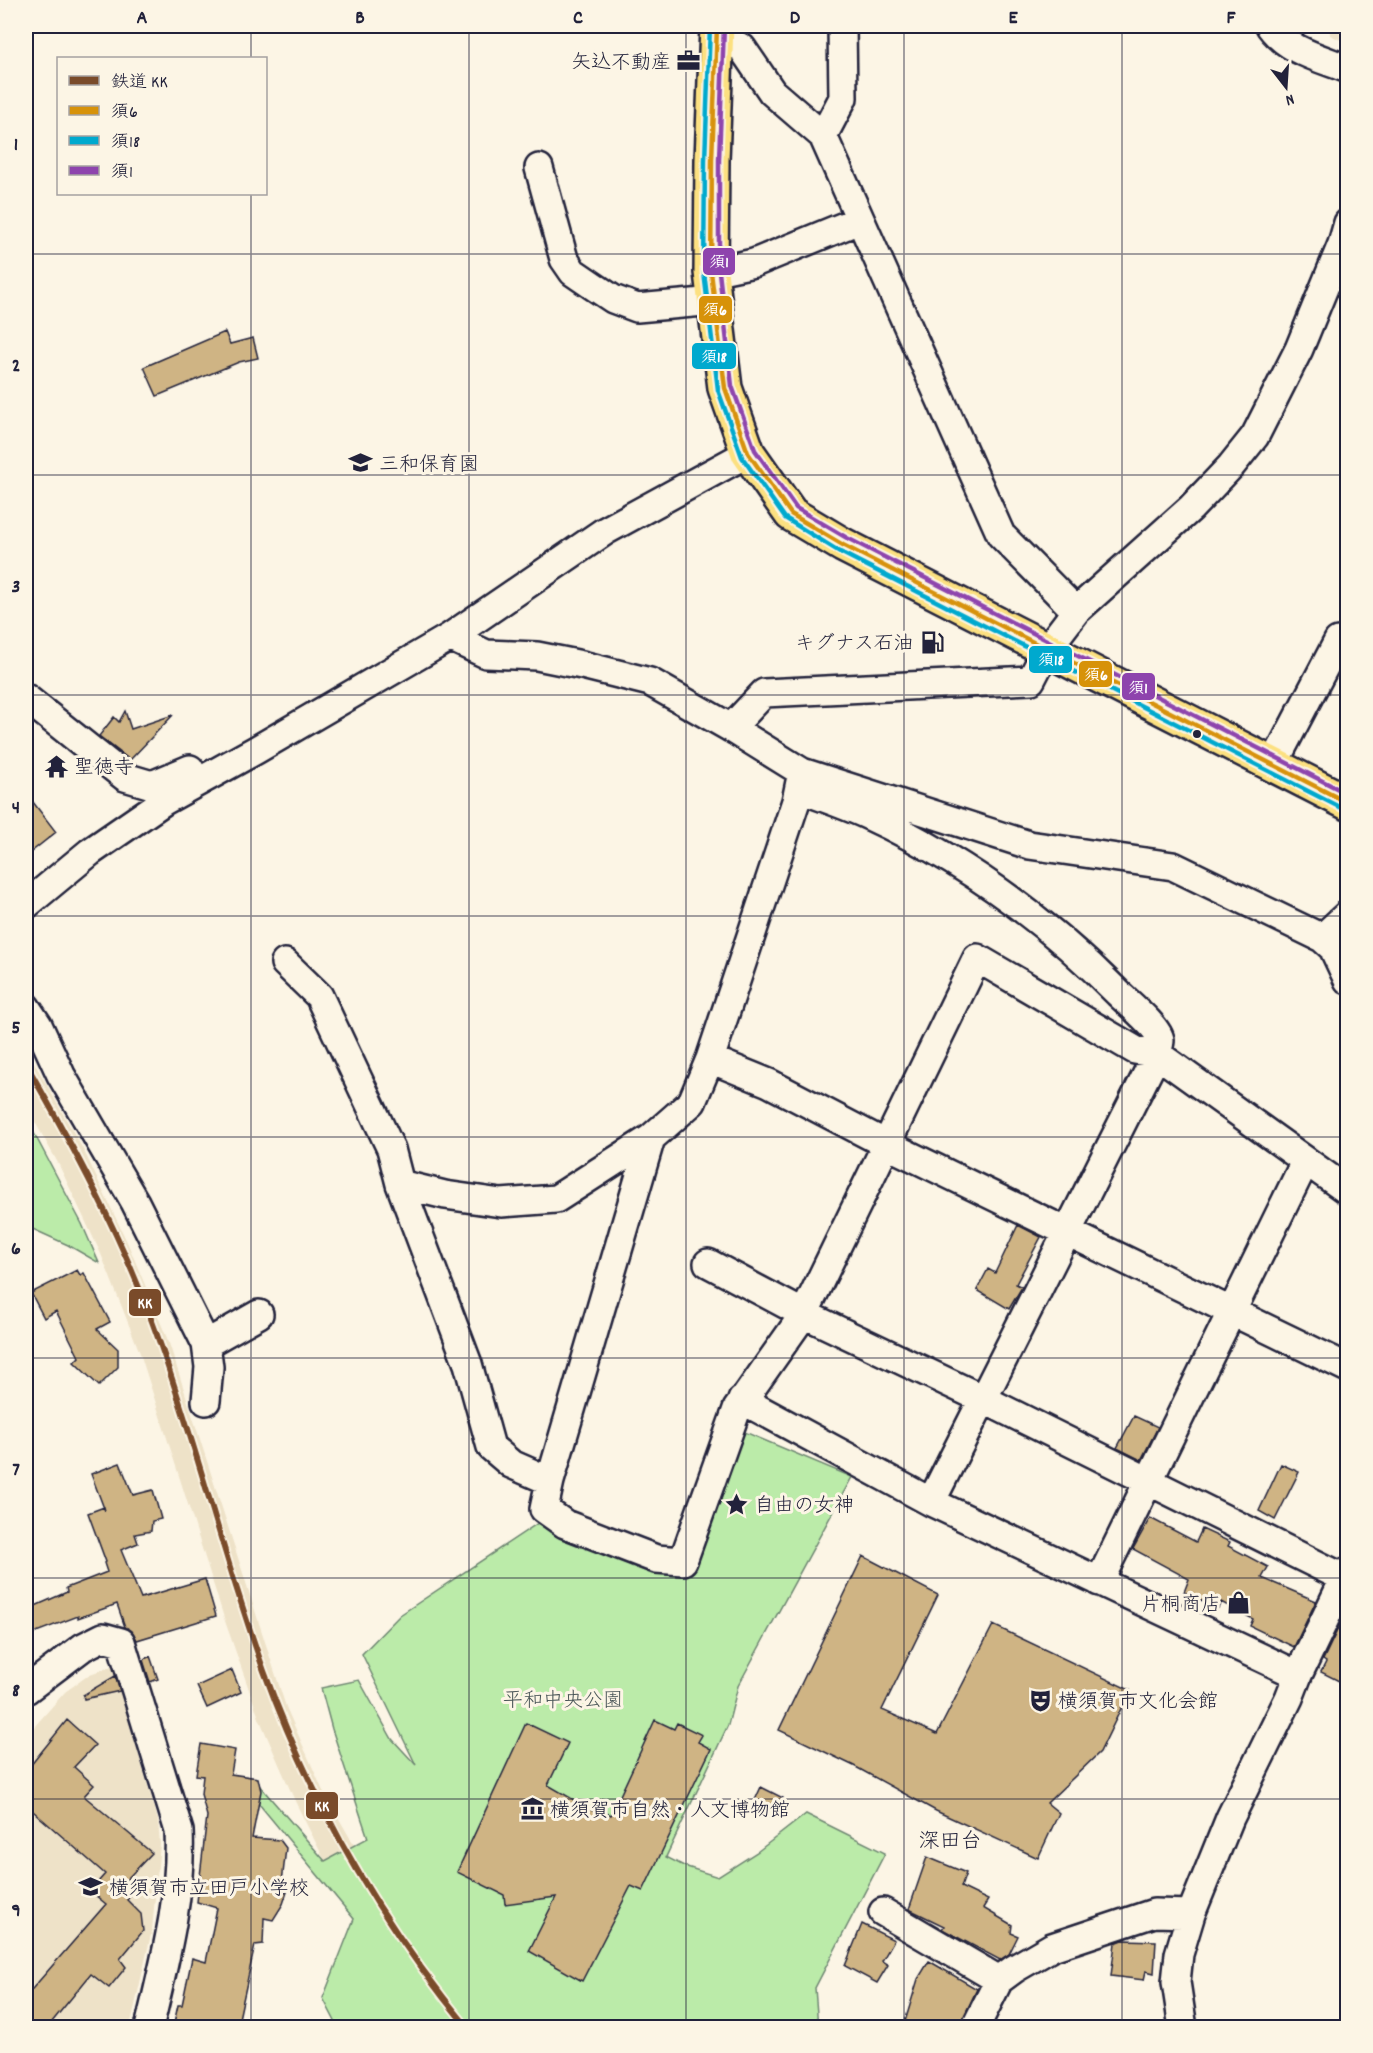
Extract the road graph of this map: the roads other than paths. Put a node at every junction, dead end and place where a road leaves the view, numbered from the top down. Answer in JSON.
{"nodes":[{"id":1,"x":842,"y":26,"type":"edge"},
{"id":2,"x":1270,"y":26,"type":"edge"},
{"id":3,"x":717,"y":30,"type":"edge"},
{"id":4,"x":1347,"y":69,"type":"edge"},
{"id":5,"x":823,"y":136,"type":"junction"},
{"id":6,"x":539,"y":168,"type":"dead end"},
{"id":7,"x":859,"y":220,"type":"junction"},
{"id":8,"x":1346,"y":238,"type":"edge"},
{"id":9,"x":713,"y":287,"type":"junction"},
{"id":10,"x":748,"y":453,"type":"junction"},
{"id":11,"x":1076,"y":611,"type":"junction"},
{"id":12,"x":443,"y":631,"type":"junction"},
{"id":13,"x":1338,"y":641,"type":"dead end"},
{"id":14,"x":1047,"y":649,"type":"junction"},
{"id":15,"x":26,"y":698,"type":"edge"},
{"id":16,"x":731,"y":728,"type":"junction"},
{"id":17,"x":1273,"y":765,"type":"junction"},
{"id":18,"x":801,"y":780,"type":"junction"},
{"id":19,"x":1347,"y":803,"type":"edge"},
{"id":20,"x":26,"y":905,"type":"edge"},
{"id":21,"x":1347,"y":914,"type":"edge"},
{"id":22,"x":1322,"y":938,"type":"junction"},
{"id":23,"x":285,"y":963,"type":"dead end"},
{"id":24,"x":1347,"y":980,"type":"edge"},
{"id":25,"x":26,"y":1007,"type":"edge"},
{"id":26,"x":1157,"y":1054,"type":"junction"},
{"id":27,"x":710,"y":1059,"type":"junction"},
{"id":28,"x":651,"y":1138,"type":"junction"},
{"id":29,"x":886,"y":1144,"type":"junction"},
{"id":30,"x":1305,"y":1162,"type":"junction"},
{"id":31,"x":400,"y":1184,"type":"junction"},
{"id":32,"x":1347,"y":1191,"type":"edge"},
{"id":33,"x":1068,"y":1232,"type":"junction"},
{"id":34,"x":708,"y":1263,"type":"dead end"},
{"id":35,"x":1232,"y":1312,"type":"junction"},
{"id":36,"x":259,"y":1314,"type":"dead end"},
{"id":37,"x":804,"y":1314,"type":"junction"},
{"id":38,"x":206,"y":1344,"type":"junction"},
{"id":39,"x":1347,"y":1368,"type":"edge"},
{"id":40,"x":983,"y":1399,"type":"junction"},
{"id":41,"x":742,"y":1400,"type":"junction"},
{"id":42,"x":206,"y":1401,"type":"dead end"},
{"id":43,"x":550,"y":1481,"type":"junction"},
{"id":44,"x":1149,"y":1482,"type":"junction"},
{"id":45,"x":931,"y":1502,"type":"junction"},
{"id":46,"x":1346,"y":1575,"type":"edge"},
{"id":47,"x":1099,"y":1582,"type":"junction"},
{"id":48,"x":1298,"y":1675,"type":"junction"},
{"id":49,"x":26,"y":1690,"type":"edge"},
{"id":50,"x":883,"y":1912,"type":"dead end"},
{"id":51,"x":1191,"y":1914,"type":"junction"},
{"id":52,"x":999,"y":1980,"type":"junction"},
{"id":53,"x":149,"y":2028,"type":"edge"},
{"id":54,"x":975,"y":2028,"type":"edge"},
{"id":55,"x":1183,"y":2028,"type":"edge"}],
"edges":[{"from":1,"to":5,"type":"street"},
{"from":2,"to":4,"type":"street"},
{"from":3,"to":5,"type":"street"},
{"from":3,"to":9,"type":"main road"},
{"from":5,"to":7,"type":"street"},
{"from":6,"to":9,"type":"street"},
{"from":7,"to":9,"type":"street"},
{"from":7,"to":11,"type":"street"},
{"from":8,"to":11,"type":"street"},
{"from":9,"to":10,"type":"main road"},
{"from":10,"to":12,"type":"street"},
{"from":10,"to":14,"type":"main road"},
{"from":11,"to":14,"type":"street"},
{"from":12,"to":15,"type":"street"},
{"from":12,"to":16,"type":"street"},
{"from":12,"to":20,"type":"street"},
{"from":13,"to":17,"type":"street"},
{"from":14,"to":16,"type":"street"},
{"from":14,"to":17,"type":"main road"},
{"from":16,"to":18,"type":"street"},
{"from":17,"to":19,"type":"main road"},
{"from":18,"to":22,"type":"street"},
{"from":18,"to":26,"type":"street"},
{"from":18,"to":27,"type":"street"},
{"from":21,"to":22,"type":"street"},
{"from":22,"to":24,"type":"street"},
{"from":23,"to":31,"type":"street"},
{"from":25,"to":38,"type":"street"},
{"from":26,"to":29,"type":"street"},
{"from":26,"to":30,"type":"street"},
{"from":26,"to":33,"type":"street"},
{"from":27,"to":28,"type":"street"},
{"from":27,"to":29,"type":"street"},
{"from":28,"to":31,"type":"street"},
{"from":28,"to":43,"type":"street"},
{"from":29,"to":33,"type":"street"},
{"from":29,"to":37,"type":"street"},
{"from":30,"to":32,"type":"street"},
{"from":30,"to":35,"type":"street"},
{"from":31,"to":43,"type":"street"},
{"from":33,"to":35,"type":"street"},
{"from":33,"to":40,"type":"street"},
{"from":34,"to":37,"type":"street"},
{"from":35,"to":39,"type":"street"},
{"from":35,"to":44,"type":"street"},
{"from":36,"to":38,"type":"street"},
{"from":37,"to":40,"type":"street"},
{"from":37,"to":41,"type":"street"},
{"from":38,"to":42,"type":"street"},
{"from":40,"to":44,"type":"street"},
{"from":40,"to":45,"type":"street"},
{"from":41,"to":43,"type":"street"},
{"from":41,"to":45,"type":"street"},
{"from":44,"to":46,"type":"street"},
{"from":44,"to":47,"type":"street"},
{"from":45,"to":47,"type":"street"},
{"from":46,"to":48,"type":"street"},
{"from":47,"to":48,"type":"street"},
{"from":48,"to":51,"type":"street"},
{"from":49,"to":53,"type":"street"},
{"from":50,"to":52,"type":"street"},
{"from":51,"to":52,"type":"street"},
{"from":51,"to":55,"type":"street"},
{"from":52,"to":54,"type":"street"}]}
